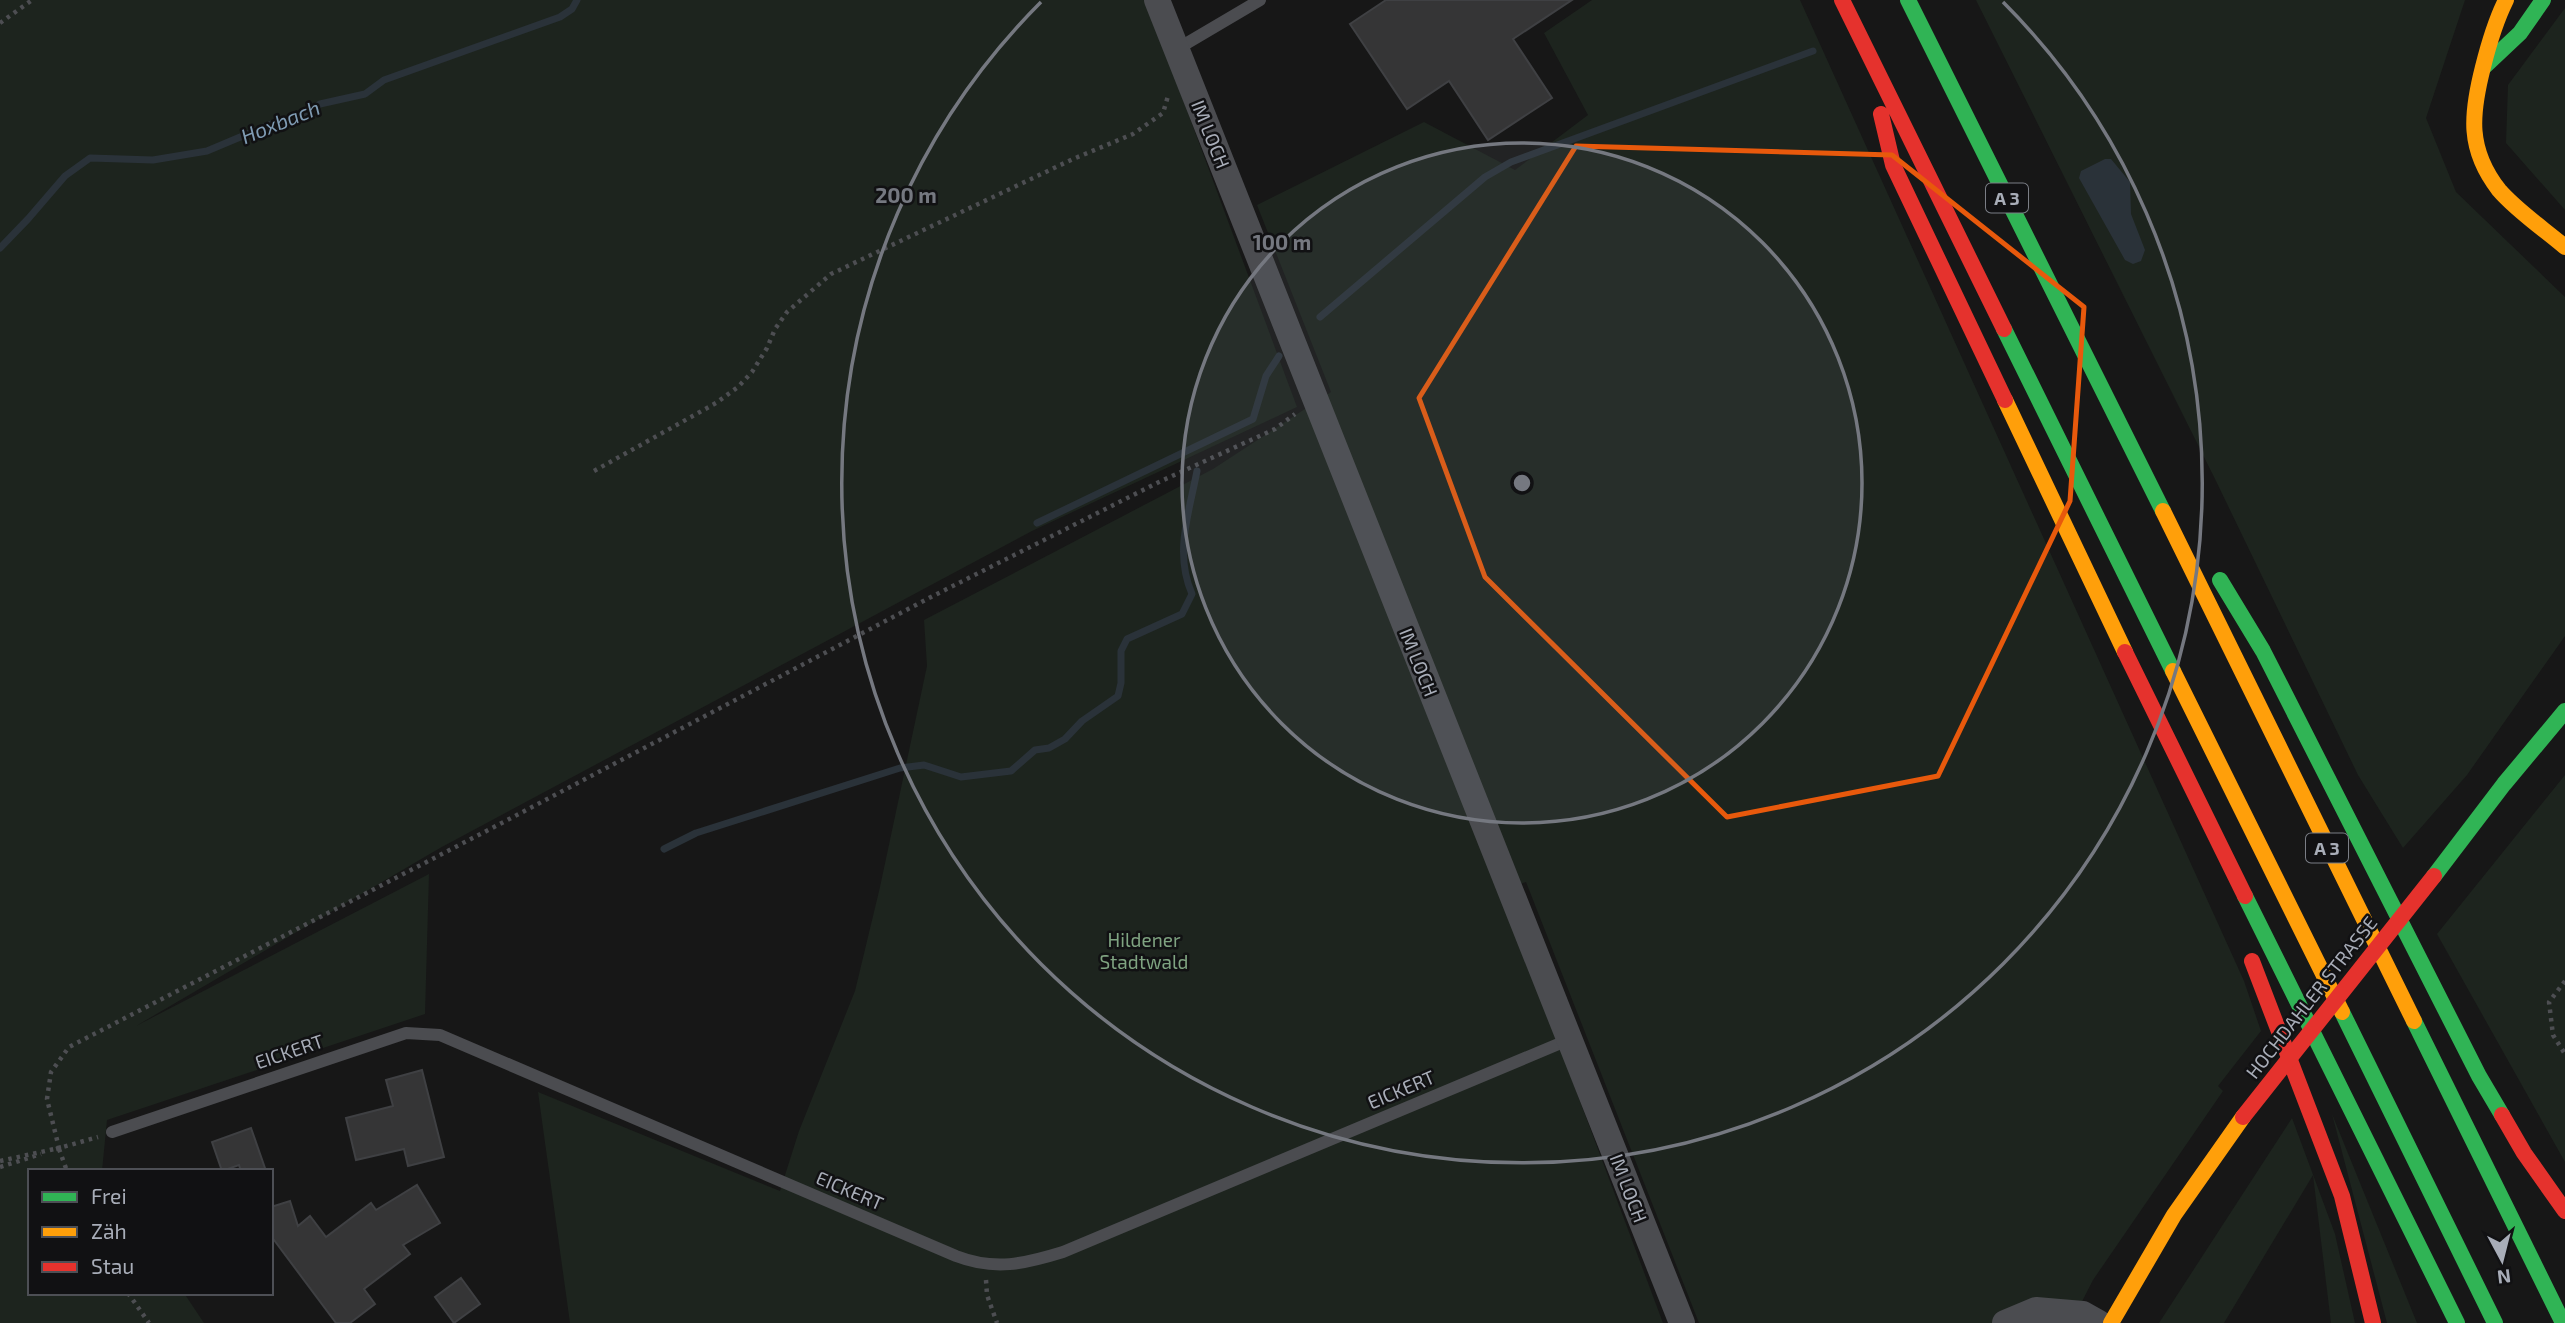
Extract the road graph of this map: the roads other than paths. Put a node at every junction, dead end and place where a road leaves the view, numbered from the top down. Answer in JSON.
{"nodes":[{"id":1,"x":1157,"y":0,"type":"edge"},
{"id":2,"x":1260,"y":0,"type":"edge"},
{"id":3,"x":1842,"y":0,"type":"edge"},
{"id":4,"x":1908,"y":0,"type":"edge"},
{"id":5,"x":2506,"y":0,"type":"edge"},
{"id":6,"x":2543,"y":0,"type":"edge"},
{"id":7,"x":1177,"y":49,"type":"junction"},
{"id":8,"x":1867,"y":50,"type":"junction"},
{"id":9,"x":2485,"y":66,"type":"junction"},
{"id":10,"x":2565,"y":247,"type":"edge"},
{"id":11,"x":2107,"y":396,"type":"junction"},
{"id":12,"x":2193,"y":536,"type":"dead end"},
{"id":13,"x":2215,"y":571,"type":"dead end"},
{"id":14,"x":2137,"y":677,"type":"junction"},
{"id":15,"x":2565,"y":711,"type":"edge"},
{"id":16,"x":2223,"y":889,"type":"dead end"},
{"id":17,"x":2246,"y":947,"type":"dead end"},
{"id":18,"x":1568,"y":1040,"type":"junction"},
{"id":19,"x":112,"y":1132,"type":"road end"},
{"id":20,"x":2565,"y":1210,"type":"edge"},
{"id":21,"x":1682,"y":1323,"type":"edge"},
{"id":22,"x":2004,"y":1323,"type":"edge"},
{"id":23,"x":2099,"y":1323,"type":"edge"},
{"id":24,"x":2111,"y":1323,"type":"edge"},
{"id":25,"x":2374,"y":1323,"type":"edge"},
{"id":26,"x":2457,"y":1323,"type":"edge"},
{"id":27,"x":2495,"y":1323,"type":"edge"},
{"id":28,"x":2563,"y":1323,"type":"edge"}],
"edges":[{"from":1,"to":7,"type":"street","name":"IM LOCH"},
{"from":2,"to":7,"type":"lane"},
{"from":3,"to":8,"type":"main road"},
{"from":4,"to":11,"type":"main road","number":"A 3"},
{"from":5,"to":9,"type":"main road"},
{"from":6,"to":9,"type":"main road"},
{"from":7,"to":18,"type":"street","name":"IM LOCH"},
{"from":8,"to":14,"type":"main road"},
{"from":8,"to":27,"type":"main road"},
{"from":9,"to":10,"type":"main road"},
{"from":11,"to":12,"type":"main road"},
{"from":11,"to":28,"type":"main road","number":"A 3"},
{"from":13,"to":20,"type":"main road"},
{"from":14,"to":16,"type":"main road"},
{"from":14,"to":26,"type":"main road"},
{"from":15,"to":24,"type":"main road","name":"HOCHDAHLER STRASSE","bridge":true},
{"from":17,"to":25,"type":"main road"},
{"from":18,"to":19,"type":"lane","name":"EICKERT"},
{"from":18,"to":21,"type":"street","name":"IM LOCH"},
{"from":22,"to":23,"type":"street"}]}
